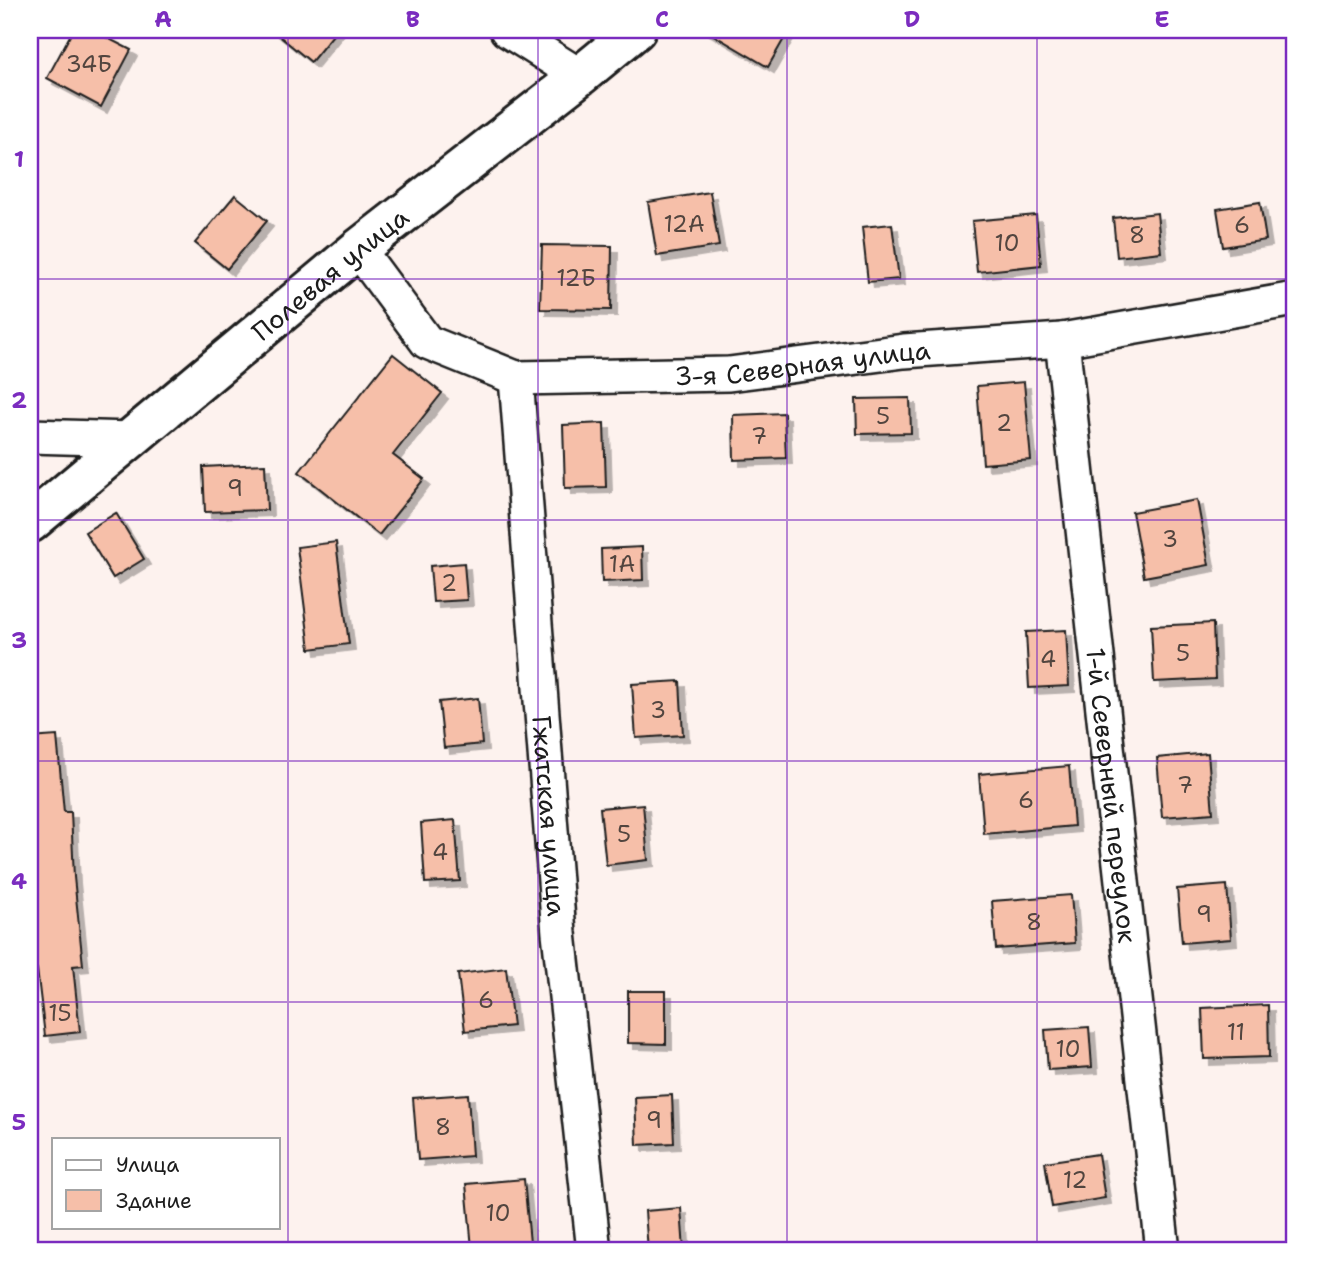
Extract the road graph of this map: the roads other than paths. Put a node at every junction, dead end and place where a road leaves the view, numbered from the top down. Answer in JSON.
{"nodes":[{"id":1,"x":507,"y":30,"type":"edge"},
{"id":2,"x":636,"y":30,"type":"edge"},
{"id":3,"x":580,"y":75,"type":"junction"},
{"id":4,"x":358,"y":249,"type":"junction"},
{"id":5,"x":1295,"y":299,"type":"edge"},
{"id":6,"x":1062,"y":340,"type":"junction"},
{"id":7,"x":516,"y":378,"type":"junction"},
{"id":8,"x":30,"y":436,"type":"edge"},
{"id":9,"x":132,"y":439,"type":"junction"},
{"id":10,"x":30,"y":523,"type":"edge"},
{"id":11,"x":594,"y":1251,"type":"edge"},
{"id":12,"x":1163,"y":1251,"type":"edge"}],
"edges":[{"from":1,"to":3,"type":"street"},
{"from":2,"to":3,"type":"main road","name":"Полевая улица"},
{"from":3,"to":4,"type":"main road","name":"Полевая улица"},
{"from":4,"to":7,"type":"street","name":"3-я Северная улица"},
{"from":4,"to":9,"type":"main road","name":"Полевая улица"},
{"from":5,"to":6,"type":"street","name":"3-я Северная улица"},
{"from":6,"to":7,"type":"street","name":"3-я Северная улица"},
{"from":6,"to":12,"type":"street","name":"1-й Северный переулок"},
{"from":7,"to":11,"type":"street","name":"Гжатская улица"},
{"from":8,"to":9,"type":"street"},
{"from":9,"to":10,"type":"main road","name":"Полевая улица"}]}
